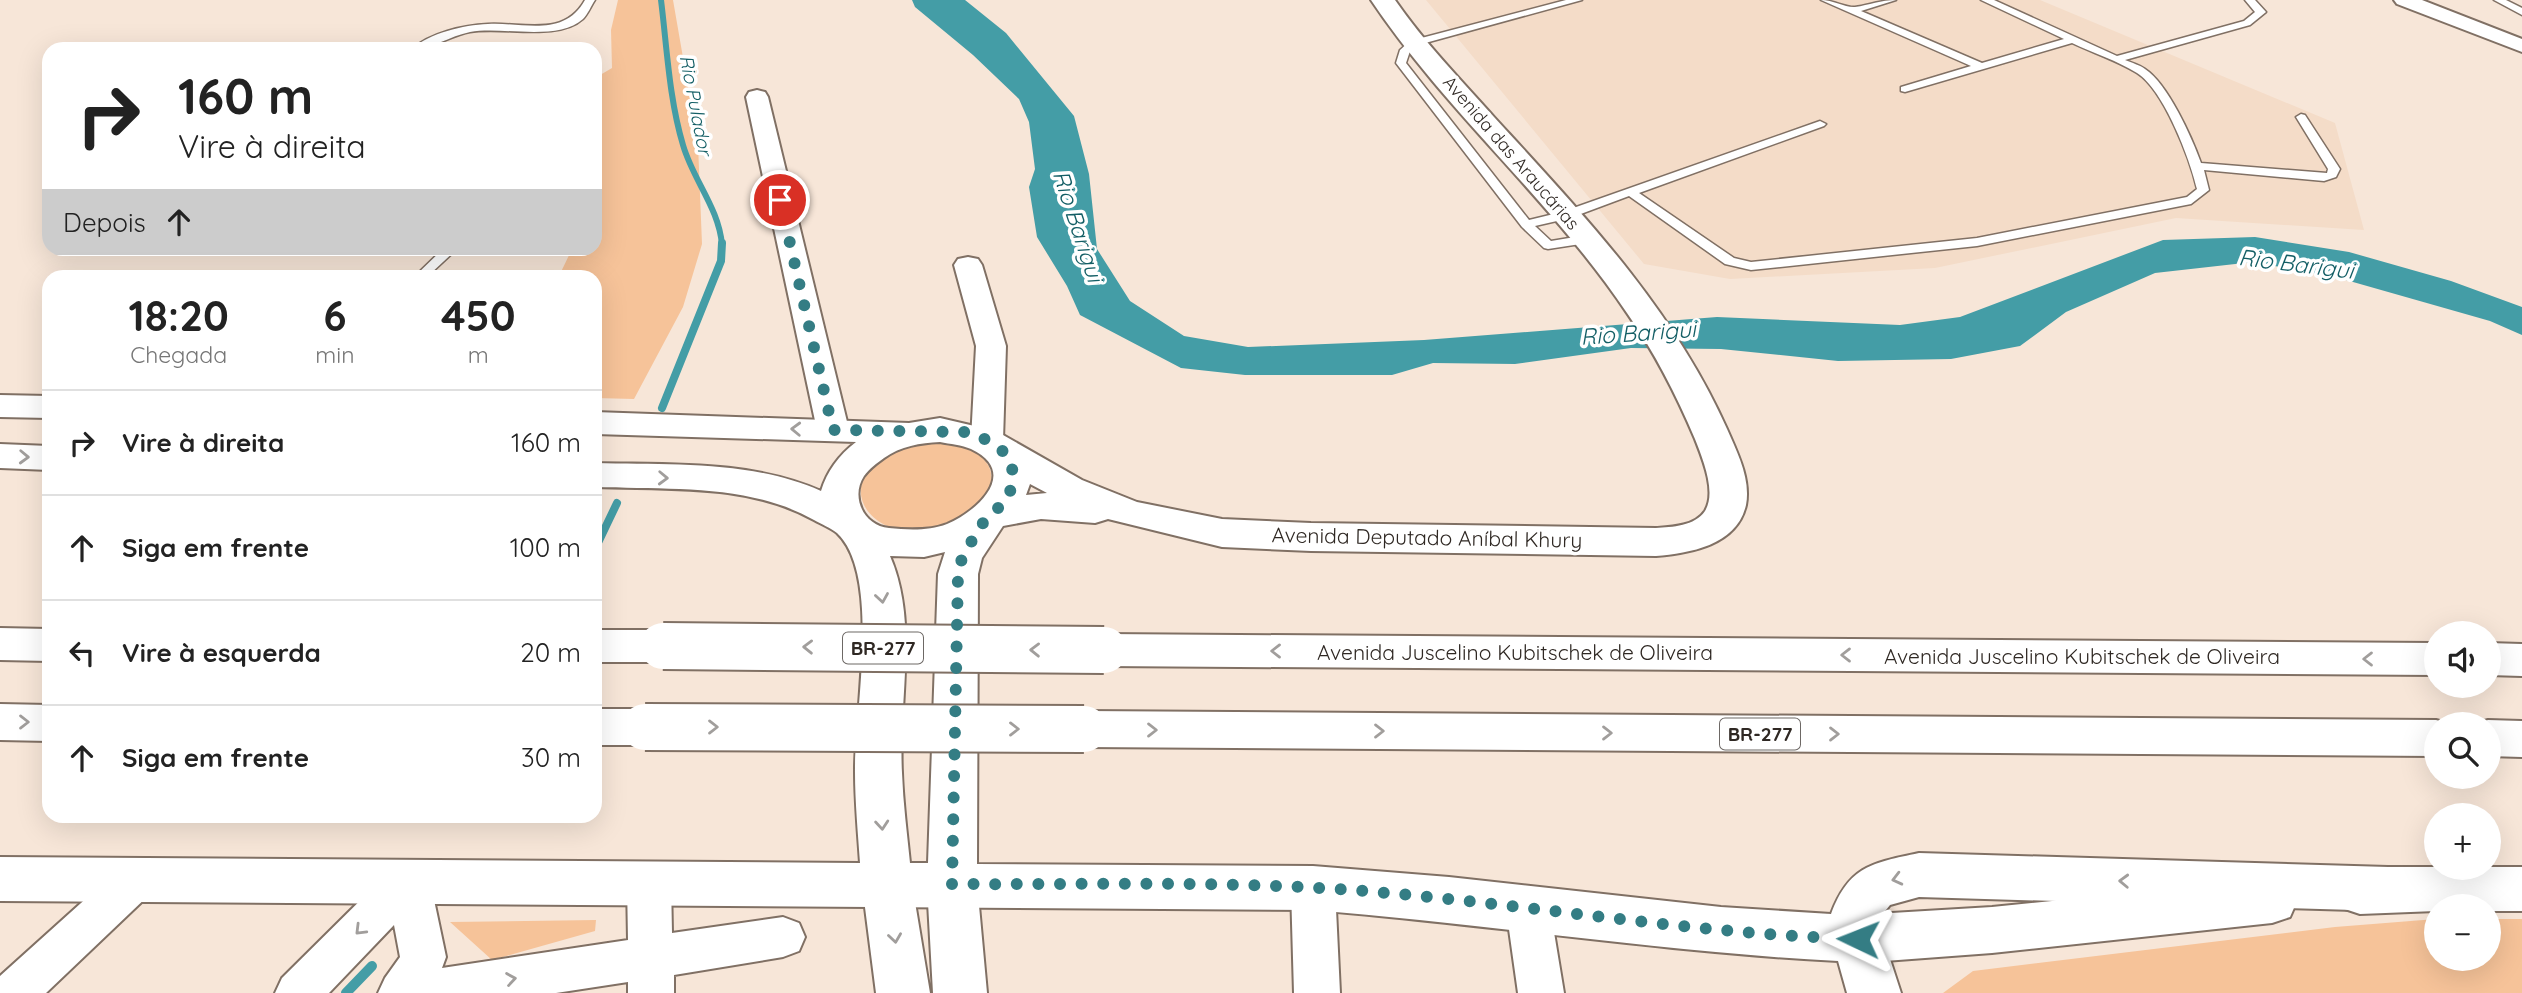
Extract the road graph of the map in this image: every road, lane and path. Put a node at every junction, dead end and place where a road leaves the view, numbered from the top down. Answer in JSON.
{"nodes":[{"id":1,"x":590,"y":0,"type":"edge"},
{"id":2,"x":1383,"y":0,"type":"edge"},
{"id":3,"x":1577,"y":0,"type":"edge"},
{"id":4,"x":1826,"y":0,"type":"edge"},
{"id":5,"x":1891,"y":0,"type":"edge"},
{"id":6,"x":1986,"y":0,"type":"edge"},
{"id":7,"x":2250,"y":0,"type":"edge"},
{"id":8,"x":2404,"y":0,"type":"edge"},
{"id":9,"x":2499,"y":0,"type":"edge"},
{"id":10,"x":1851,"y":11,"type":"junction"},
{"id":11,"x":2522,"y":12,"type":"edge"},
{"id":12,"x":2073,"y":40,"type":"junction"},
{"id":13,"x":434,"y":42,"type":"edge"},
{"id":14,"x":1414,"y":43,"type":"junction"},
{"id":15,"x":2522,"y":46,"type":"edge"},
{"id":16,"x":2118,"y":59,"type":"junction"},
{"id":17,"x":1979,"y":66,"type":"junction"},
{"id":18,"x":1905,"y":89,"type":"dead end"},
{"id":19,"x":757,"y":97,"type":"dead end"},
{"id":20,"x":2301,"y":117,"type":"dead end"},
{"id":21,"x":1820,"y":124,"type":"dead end"},
{"id":22,"x":2200,"y":166,"type":"junction"},
{"id":23,"x":1632,"y":193,"type":"junction"},
{"id":24,"x":1566,"y":215,"type":"junction"},
{"id":25,"x":1526,"y":224,"type":"junction"},
{"id":26,"x":1587,"y":239,"type":"junction"},
{"id":27,"x":443,"y":256,"type":"edge"},
{"id":28,"x":968,"y":265,"type":"dead end"},
{"id":29,"x":428,"y":270,"type":"edge"},
{"id":30,"x":0,"y":405,"type":"edge"},
{"id":31,"x":42,"y":407,"type":"edge"},
{"id":32,"x":602,"y":423,"type":"edge"},
{"id":33,"x":833,"y":430,"type":"junction"},
{"id":34,"x":914,"y":432,"type":"junction"},
{"id":35,"x":996,"y":446,"type":"junction"},
{"id":36,"x":0,"y":456,"type":"edge"},
{"id":37,"x":42,"y":458,"type":"edge"},
{"id":38,"x":602,"y":475,"type":"edge"},
{"id":39,"x":1129,"y":513,"type":"junction"},
{"id":40,"x":1721,"y":518,"type":"joint"},
{"id":41,"x":988,"y":519,"type":"junction"},
{"id":42,"x":853,"y":527,"type":"junction"},
{"id":43,"x":0,"y":644,"type":"edge"},
{"id":44,"x":42,"y":645,"type":"edge"},
{"id":45,"x":602,"y":646,"type":"edge"},
{"id":46,"x":2424,"y":659,"type":"edge"},
{"id":47,"x":2501,"y":659,"type":"edge"},
{"id":48,"x":2522,"y":660,"type":"edge"},
{"id":49,"x":0,"y":722,"type":"edge"},
{"id":50,"x":42,"y":723,"type":"edge"},
{"id":51,"x":602,"y":727,"type":"edge"},
{"id":52,"x":2424,"y":738,"type":"edge"},
{"id":53,"x":2501,"y":738,"type":"edge"},
{"id":54,"x":2522,"y":739,"type":"edge"},
{"id":55,"x":0,"y":879,"type":"edge"},
{"id":56,"x":136,"y":880,"type":"junction"},
{"id":57,"x":408,"y":881,"type":"junction"},
{"id":58,"x":649,"y":882,"type":"junction"},
{"id":59,"x":887,"y":884,"type":"junction"},
{"id":60,"x":952,"y":884,"type":"junction"},
{"id":61,"x":1313,"y":888,"type":"junction"},
{"id":62,"x":2522,"y":890,"type":"edge"},
{"id":63,"x":1528,"y":908,"type":"junction"},
{"id":64,"x":783,"y":937,"type":"dead end"},
{"id":65,"x":1858,"y":939,"type":"junction"},
{"id":66,"x":651,"y":975,"type":"edge"},
{"id":67,"x":14,"y":993,"type":"edge"},
{"id":68,"x":298,"y":993,"type":"edge"},
{"id":69,"x":401,"y":993,"type":"edge"},
{"id":70,"x":419,"y":993,"type":"edge"},
{"id":71,"x":903,"y":993,"type":"edge"},
{"id":72,"x":960,"y":993,"type":"edge"},
{"id":73,"x":1317,"y":993,"type":"edge"},
{"id":74,"x":1541,"y":993,"type":"edge"},
{"id":75,"x":1874,"y":993,"type":"edge"}],
"edges":[{"from":1,"to":13,"type":"lane"},
{"from":2,"to":14,"type":"main road","name":"Avenida das Araucárias"},
{"from":3,"to":14,"type":"lane"},
{"from":4,"to":10,"type":"lane"},
{"from":5,"to":10,"type":"lane"},
{"from":6,"to":12,"type":"lane"},
{"from":7,"to":16,"type":"lane"},
{"from":8,"to":15,"type":"street"},
{"from":9,"to":11,"type":"lane"},
{"from":10,"to":17,"type":"lane"},
{"from":12,"to":16,"type":"lane"},
{"from":12,"to":17,"type":"lane"},
{"from":14,"to":24,"type":"main road","name":"Avenida das Araucárias"},
{"from":14,"to":25,"type":"lane"},
{"from":16,"to":22,"type":"lane"},
{"from":17,"to":18,"type":"lane"},
{"from":19,"to":33,"type":"street"},
{"from":20,"to":22,"type":"lane"},
{"from":21,"to":23,"type":"lane"},
{"from":22,"to":23,"type":"lane"},
{"from":23,"to":24,"type":"lane"},
{"from":24,"to":25,"type":"lane"},
{"from":24,"to":26,"type":"main road","name":"Avenida das Araucárias"},
{"from":25,"to":26,"type":"lane"},
{"from":26,"to":40,"type":"main road","name":"Avenida das Araucárias"},
{"from":27,"to":29,"type":"lane"},
{"from":28,"to":35,"type":"street"},
{"from":30,"to":31,"type":"main road"},
{"from":33,"to":32,"type":"main road","one_way":true},
{"from":33,"to":34,"type":"main road"},
{"from":34,"to":35,"type":"main road"},
{"from":34,"to":42,"type":"main road"},
{"from":35,"to":39,"type":"main road","name":"Avenida Deputado Aníbal Khury"},
{"from":35,"to":41,"type":"main road"},
{"from":36,"to":37,"type":"main road","one_way":true},
{"from":38,"to":42,"type":"main road","one_way":true},
{"from":39,"to":40,"type":"main road","name":"Avenida Deputado Aníbal Khury"},
{"from":39,"to":41,"type":"main road","name":"Avenida Deputado Aníbal Khury"},
{"from":41,"to":42,"type":"main road"},
{"from":41,"to":60,"type":"main road"},
{"from":42,"to":59,"type":"main road","one_way":true},
{"from":43,"to":44,"type":"main road"},
{"from":46,"to":45,"type":"main road","name":"Avenida Juscelino Kubitschek de Oliveira","number":"BR-277","one_way":true,"bridge":true},
{"from":47,"to":48,"type":"main road"},
{"from":49,"to":50,"type":"main road","one_way":true},
{"from":51,"to":52,"type":"main road","number":"BR-277","one_way":true,"bridge":true},
{"from":53,"to":54,"type":"main road"},
{"from":55,"to":56,"type":"main road"},
{"from":56,"to":57,"type":"main road"},
{"from":56,"to":67,"type":"street"},
{"from":57,"to":58,"type":"main road"},
{"from":57,"to":68,"type":"street","one_way":true},
{"from":57,"to":69,"type":"street"},
{"from":58,"to":59,"type":"main road"},
{"from":58,"to":66,"type":"street"},
{"from":59,"to":60,"type":"main road"},
{"from":59,"to":71,"type":"main road","one_way":true},
{"from":60,"to":61,"type":"main road"},
{"from":60,"to":72,"type":"main road"},
{"from":61,"to":63,"type":"main road"},
{"from":61,"to":73,"type":"street"},
{"from":62,"to":65,"type":"main road"},
{"from":63,"to":65,"type":"main road"},
{"from":63,"to":74,"type":"street"},
{"from":64,"to":66,"type":"street"},
{"from":65,"to":75,"type":"main road"},
{"from":70,"to":66,"type":"street","one_way":true}]}
